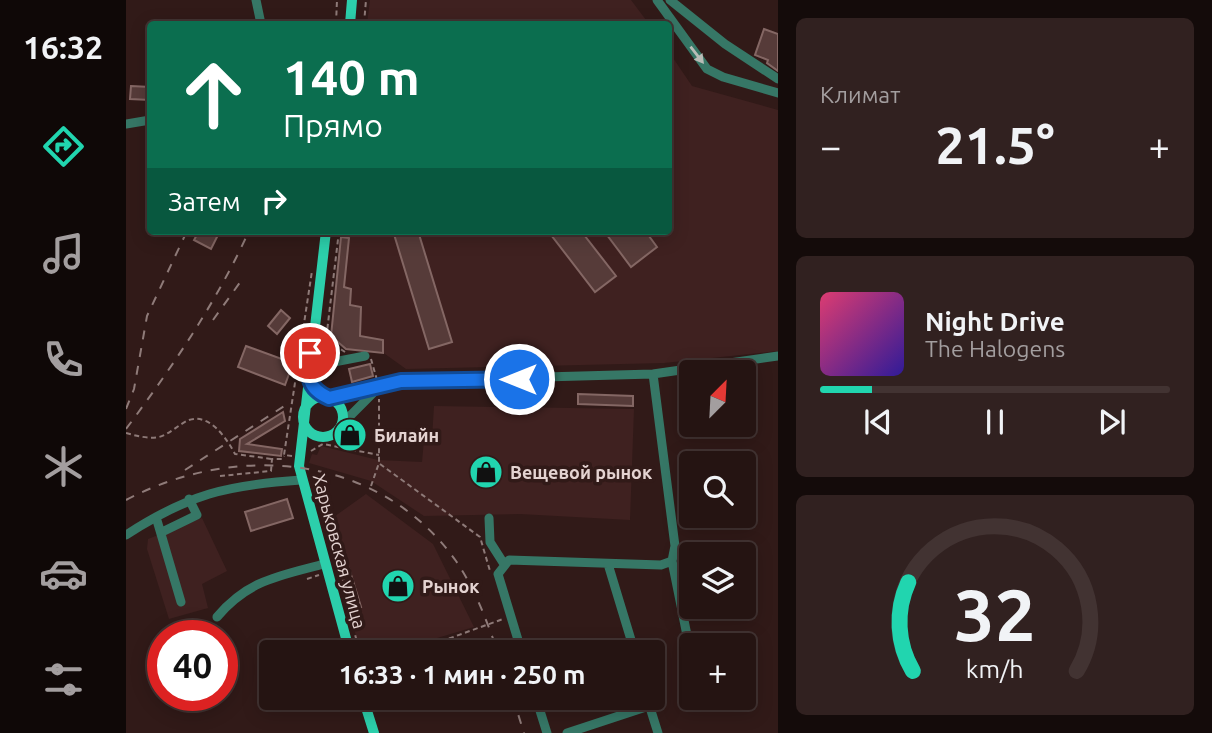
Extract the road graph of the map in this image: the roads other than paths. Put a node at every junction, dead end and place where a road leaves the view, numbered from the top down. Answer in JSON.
{"nodes":[{"id":1,"x":257,"y":0,"type":"edge"},
{"id":2,"x":352,"y":0,"type":"edge"},
{"id":3,"x":657,"y":0,"type":"edge"},
{"id":4,"x":670,"y":0,"type":"edge"},
{"id":5,"x":260,"y":21,"type":"edge"},
{"id":6,"x":350,"y":21,"type":"edge"},
{"id":7,"x":778,"y":79,"type":"edge"},
{"id":8,"x":778,"y":93,"type":"edge"},
{"id":9,"x":147,"y":120,"type":"edge"},
{"id":10,"x":126,"y":124,"type":"edge"},
{"id":11,"x":325,"y":235,"type":"edge"},
{"id":12,"x":367,"y":355,"type":"road end"},
{"id":13,"x":778,"y":356,"type":"edge"},
{"id":14,"x":308,"y":372,"type":"junction"},
{"id":15,"x":653,"y":374,"type":"junction"},
{"id":16,"x":379,"y":387,"type":"junction"},
{"id":17,"x":328,"y":398,"type":"junction"},
{"id":18,"x":303,"y":415,"type":"junction"},
{"id":19,"x":341,"y":425,"type":"junction"},
{"id":20,"x":322,"y":437,"type":"junction"},
{"id":21,"x":300,"y":457,"type":"junction"},
{"id":22,"x":302,"y":480,"type":"junction"},
{"id":23,"x":190,"y":499,"type":"junction"},
{"id":24,"x":156,"y":517,"type":"junction"},
{"id":25,"x":489,"y":518,"type":"dead end"},
{"id":26,"x":162,"y":532,"type":"junction"},
{"id":27,"x":126,"y":535,"type":"edge"},
{"id":28,"x":672,"y":561,"type":"junction"},
{"id":29,"x":506,"y":562,"type":"junction"},
{"id":30,"x":324,"y":564,"type":"junction"},
{"id":31,"x":608,"y":564,"type":"junction"},
{"id":32,"x":181,"y":603,"type":"dead end"},
{"id":33,"x":217,"y":617,"type":"dead end"},
{"id":34,"x":686,"y":633,"type":"edge"},
{"id":35,"x":346,"y":640,"type":"edge"},
{"id":36,"x":518,"y":640,"type":"edge"},
{"id":37,"x":631,"y":640,"type":"edge"},
{"id":38,"x":367,"y":710,"type":"edge"},
{"id":39,"x":540,"y":710,"type":"edge"},
{"id":40,"x":627,"y":710,"type":"edge"},
{"id":41,"x":651,"y":710,"type":"edge"},
{"id":42,"x":374,"y":733,"type":"edge"},
{"id":43,"x":547,"y":733,"type":"edge"},
{"id":44,"x":567,"y":733,"type":"edge"},
{"id":45,"x":658,"y":733,"type":"edge"}],
"edges":[{"from":1,"to":5,"type":"street"},
{"from":2,"to":6,"type":"main road"},
{"from":3,"to":8,"type":"street","one_way":true},
{"from":4,"to":7,"type":"street"},
{"from":9,"to":10,"type":"street"},
{"from":11,"to":14,"type":"main road","name":"Харьковская улица"},
{"from":12,"to":14,"type":"street"},
{"from":13,"to":15,"type":"street"},
{"from":14,"to":17,"type":"main road"},
{"from":14,"to":18,"type":"main road","name":"Харьковская улица"},
{"from":15,"to":16,"type":"street"},
{"from":15,"to":28,"type":"street"},
{"from":16,"to":17,"type":"street"},
{"from":16,"to":19,"type":"street"},
{"from":17,"to":18,"type":"main road"},
{"from":17,"to":19,"type":"main road"},
{"from":18,"to":20,"type":"main road"},
{"from":18,"to":21,"type":"main road","name":"Харьковская улица"},
{"from":19,"to":20,"type":"main road"},
{"from":20,"to":21,"type":"main road","name":"Харьковская улица"},
{"from":21,"to":22,"type":"main road","name":"Харьковская улица"},
{"from":22,"to":23,"type":"street"},
{"from":22,"to":30,"type":"main road","name":"Харьковская улица"},
{"from":23,"to":24,"type":"street"},
{"from":23,"to":26,"type":"street"},
{"from":24,"to":26,"type":"street"},
{"from":24,"to":27,"type":"street"},
{"from":25,"to":29,"type":"street"},
{"from":26,"to":32,"type":"street"},
{"from":28,"to":31,"type":"street"},
{"from":28,"to":34,"type":"street"},
{"from":29,"to":31,"type":"street"},
{"from":29,"to":36,"type":"street"},
{"from":30,"to":33,"type":"street"},
{"from":30,"to":35,"type":"main road","name":"Харьковская улица"},
{"from":31,"to":37,"type":"street"},
{"from":38,"to":42,"type":"main road"},
{"from":39,"to":43,"type":"street"},
{"from":40,"to":44,"type":"street"},
{"from":41,"to":45,"type":"street"}]}
